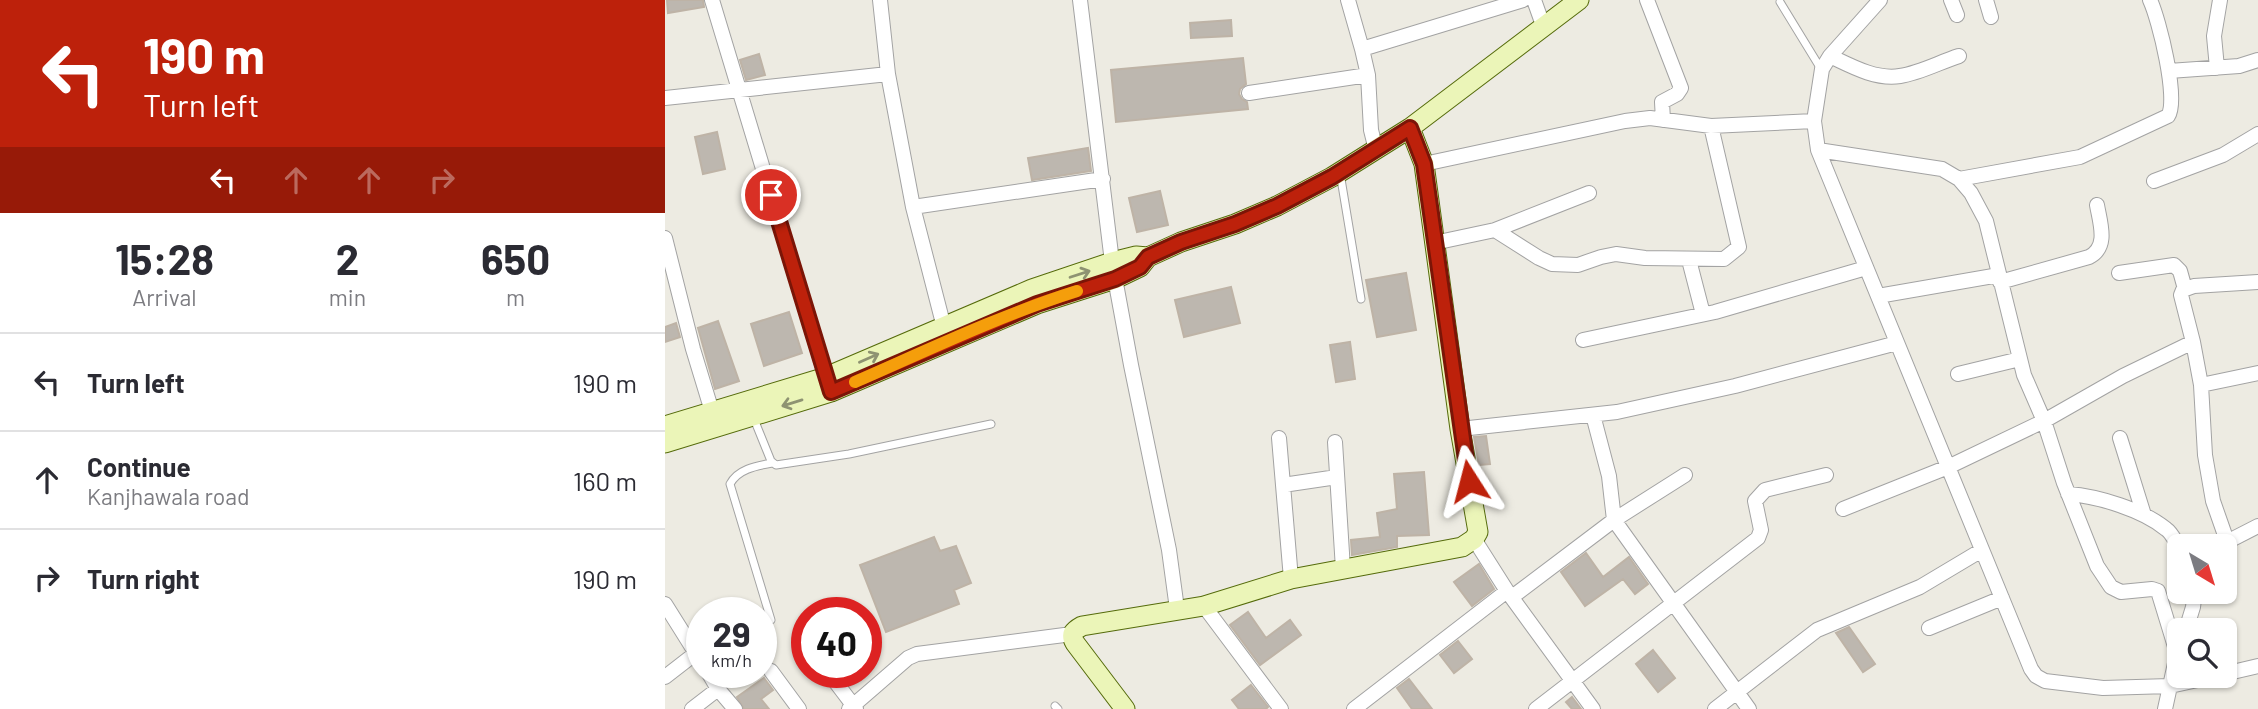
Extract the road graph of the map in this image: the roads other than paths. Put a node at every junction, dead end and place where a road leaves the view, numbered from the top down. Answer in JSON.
{"nodes":[{"id":1,"x":712,"y":0,"type":"edge"},
{"id":2,"x":880,"y":0,"type":"edge"},
{"id":3,"x":1080,"y":0,"type":"edge"},
{"id":4,"x":1348,"y":0,"type":"edge"},
{"id":5,"x":1523,"y":0,"type":"edge"},
{"id":6,"x":1534,"y":0,"type":"edge"},
{"id":7,"x":1579,"y":0,"type":"edge"},
{"id":8,"x":1647,"y":0,"type":"edge"},
{"id":9,"x":1880,"y":0,"type":"edge"},
{"id":10,"x":1951,"y":0,"type":"edge"},
{"id":11,"x":1986,"y":0,"type":"edge"},
{"id":12,"x":2150,"y":0,"type":"edge"},
{"id":13,"x":2220,"y":0,"type":"edge"},
{"id":14,"x":1780,"y":2,"type":"dead end"},
{"id":15,"x":1957,"y":15,"type":"dead end"},
{"id":16,"x":1991,"y":17,"type":"dead end"},
{"id":17,"x":1544,"y":28,"type":"junction"},
{"id":18,"x":1362,"y":49,"type":"junction"},
{"id":19,"x":1959,"y":55,"type":"dead end"},
{"id":20,"x":1830,"y":56,"type":"junction"},
{"id":21,"x":2258,"y":61,"type":"edge"},
{"id":22,"x":2217,"y":68,"type":"junction"},
{"id":23,"x":1822,"y":69,"type":"junction"},
{"id":24,"x":2169,"y":71,"type":"junction"},
{"id":25,"x":888,"y":74,"type":"junction"},
{"id":26,"x":1368,"y":75,"type":"junction"},
{"id":27,"x":740,"y":91,"type":"junction"},
{"id":28,"x":1249,"y":93,"type":"dead end"},
{"id":29,"x":665,"y":99,"type":"edge"},
{"id":30,"x":1663,"y":120,"type":"junction"},
{"id":31,"x":1814,"y":121,"type":"junction"},
{"id":32,"x":1711,"y":125,"type":"junction"},
{"id":33,"x":1410,"y":128,"type":"junction"},
{"id":34,"x":2258,"y":134,"type":"edge"},
{"id":35,"x":1376,"y":150,"type":"junction"},
{"id":36,"x":1818,"y":150,"type":"junction"},
{"id":37,"x":1424,"y":164,"type":"junction"},
{"id":38,"x":1340,"y":173,"type":"junction"},
{"id":39,"x":1103,"y":179,"type":"junction"},
{"id":40,"x":1959,"y":179,"type":"junction"},
{"id":41,"x":2154,"y":181,"type":"dead end"},
{"id":42,"x":1589,"y":193,"type":"dead end"},
{"id":43,"x":2097,"y":205,"type":"dead end"},
{"id":44,"x":913,"y":207,"type":"junction"},
{"id":45,"x":1495,"y":230,"type":"junction"},
{"id":46,"x":665,"y":238,"type":"edge"},
{"id":47,"x":1434,"y":243,"type":"junction"},
{"id":48,"x":1689,"y":260,"type":"junction"},
{"id":49,"x":1866,"y":268,"type":"junction"},
{"id":50,"x":1114,"y":270,"type":"junction"},
{"id":51,"x":2119,"y":273,"type":"dead end"},
{"id":52,"x":2000,"y":279,"type":"junction"},
{"id":53,"x":2258,"y":282,"type":"edge"},
{"id":54,"x":2185,"y":289,"type":"junction"},
{"id":55,"x":1878,"y":296,"type":"junction"},
{"id":56,"x":1361,"y":299,"type":"dead end"},
{"id":57,"x":1703,"y":314,"type":"junction"},
{"id":58,"x":945,"y":333,"type":"junction"},
{"id":59,"x":1583,"y":340,"type":"dead end"},
{"id":60,"x":2193,"y":342,"type":"junction"},
{"id":61,"x":1897,"y":343,"type":"junction"},
{"id":62,"x":2020,"y":359,"type":"junction"},
{"id":63,"x":2258,"y":373,"type":"edge"},
{"id":64,"x":1958,"y":374,"type":"dead end"},
{"id":65,"x":828,"y":384,"type":"junction"},
{"id":66,"x":2201,"y":385,"type":"junction"},
{"id":67,"x":752,"y":415,"type":"junction"},
{"id":68,"x":1593,"y":415,"type":"junction"},
{"id":69,"x":714,"y":419,"type":"junction"},
{"id":70,"x":2044,"y":421,"type":"junction"},
{"id":71,"x":991,"y":424,"type":"dead end"},
{"id":72,"x":665,"y":426,"type":"edge"},
{"id":73,"x":1460,"y":429,"type":"junction"},
{"id":74,"x":1279,"y":438,"type":"dead end"},
{"id":75,"x":2120,"y":438,"type":"dead end"},
{"id":76,"x":1335,"y":442,"type":"dead end"},
{"id":77,"x":665,"y":443,"type":"edge"},
{"id":78,"x":772,"y":463,"type":"junction"},
{"id":79,"x":1948,"y":467,"type":"junction"},
{"id":80,"x":1685,"y":475,"type":"dead end"},
{"id":81,"x":1826,"y":475,"type":"dead end"},
{"id":82,"x":1338,"y":477,"type":"junction"},
{"id":83,"x":1283,"y":485,"type":"junction"},
{"id":84,"x":2068,"y":495,"type":"junction"},
{"id":85,"x":1843,"y":509,"type":"dead end"},
{"id":86,"x":2144,"y":515,"type":"junction"},
{"id":87,"x":1614,"y":520,"type":"junction"},
{"id":88,"x":2258,"y":526,"type":"edge"},
{"id":89,"x":2171,"y":534,"type":"edge"},
{"id":90,"x":2221,"y":534,"type":"edge"},
{"id":91,"x":2237,"y":536,"type":"edge"},
{"id":92,"x":1474,"y":539,"type":"junction"},
{"id":93,"x":1982,"y":550,"type":"junction"},
{"id":94,"x":1343,"y":569,"type":"junction"},
{"id":95,"x":1291,"y":579,"type":"junction"},
{"id":96,"x":1510,"y":594,"type":"junction"},
{"id":97,"x":764,"y":597,"type":"edge"},
{"id":98,"x":2001,"y":598,"type":"junction"},
{"id":99,"x":1674,"y":604,"type":"junction"},
{"id":100,"x":1204,"y":606,"type":"junction"},
{"id":101,"x":1177,"y":609,"type":"junction"},
{"id":102,"x":668,"y":614,"type":"edge"},
{"id":103,"x":2167,"y":618,"type":"edge"},
{"id":104,"x":1929,"y":628,"type":"dead end"},
{"id":105,"x":1072,"y":634,"type":"junction"},
{"id":106,"x":686,"y":640,"type":"edge"},
{"id":107,"x":686,"y":665,"type":"edge"},
{"id":108,"x":2258,"y":666,"type":"edge"},
{"id":109,"x":2237,"y":671,"type":"edge"},
{"id":110,"x":665,"y":677,"type":"edge"},
{"id":111,"x":777,"y":679,"type":"edge"},
{"id":112,"x":1573,"y":681,"type":"junction"},
{"id":113,"x":2167,"y":686,"type":"edge"},
{"id":114,"x":839,"y":688,"type":"edge"},
{"id":115,"x":2170,"y":688,"type":"edge"},
{"id":116,"x":718,"y":689,"type":"joint"},
{"id":117,"x":1736,"y":693,"type":"junction"},
{"id":118,"x":853,"y":708,"type":"edge"},
{"id":119,"x":692,"y":709,"type":"edge"},
{"id":120,"x":736,"y":709,"type":"edge"},
{"id":121,"x":799,"y":709,"type":"edge"},
{"id":122,"x":1125,"y":709,"type":"edge"},
{"id":123,"x":1281,"y":709,"type":"edge"},
{"id":124,"x":1354,"y":709,"type":"edge"},
{"id":125,"x":1536,"y":709,"type":"edge"},
{"id":126,"x":1593,"y":709,"type":"edge"},
{"id":127,"x":1715,"y":709,"type":"edge"},
{"id":128,"x":1749,"y":709,"type":"edge"},
{"id":129,"x":2165,"y":709,"type":"edge"}],
"edges":[{"from":1,"to":27,"type":"street"},
{"from":2,"to":25,"type":"street"},
{"from":3,"to":39,"type":"street"},
{"from":4,"to":18,"type":"street"},
{"from":5,"to":18,"type":"street"},
{"from":6,"to":17,"type":"street"},
{"from":7,"to":17,"type":"main road"},
{"from":8,"to":30,"type":"street"},
{"from":9,"to":20,"type":"street"},
{"from":10,"to":15,"type":"street"},
{"from":11,"to":16,"type":"street"},
{"from":12,"to":24,"type":"street"},
{"from":13,"to":22,"type":"street"},
{"from":14,"to":23,"type":"lane"},
{"from":17,"to":33,"type":"main road"},
{"from":18,"to":26,"type":"street"},
{"from":19,"to":20,"type":"street"},
{"from":20,"to":23,"type":"street"},
{"from":21,"to":22,"type":"street"},
{"from":22,"to":24,"type":"street"},
{"from":23,"to":31,"type":"street"},
{"from":24,"to":40,"type":"street"},
{"from":25,"to":27,"type":"street"},
{"from":25,"to":44,"type":"street"},
{"from":26,"to":28,"type":"street"},
{"from":26,"to":35,"type":"street"},
{"from":27,"to":29,"type":"street"},
{"from":27,"to":65,"type":"street"},
{"from":30,"to":32,"type":"street"},
{"from":30,"to":37,"type":"street"},
{"from":31,"to":32,"type":"street"},
{"from":31,"to":36,"type":"street"},
{"from":32,"to":48,"type":"street"},
{"from":33,"to":35,"type":"main road"},
{"from":33,"to":37,"type":"main road"},
{"from":34,"to":41,"type":"street"},
{"from":35,"to":38,"type":"main road"},
{"from":36,"to":40,"type":"street"},
{"from":36,"to":49,"type":"street"},
{"from":37,"to":47,"type":"main road"},
{"from":38,"to":50,"type":"main road"},
{"from":38,"to":56,"type":"lane"},
{"from":39,"to":44,"type":"street"},
{"from":39,"to":50,"type":"street"},
{"from":40,"to":52,"type":"street"},
{"from":42,"to":45,"type":"street"},
{"from":43,"to":52,"type":"street"},
{"from":44,"to":58,"type":"street"},
{"from":45,"to":47,"type":"street"},
{"from":45,"to":48,"type":"street"},
{"from":46,"to":69,"type":"street"},
{"from":47,"to":73,"type":"main road"},
{"from":48,"to":57,"type":"street"},
{"from":49,"to":55,"type":"street"},
{"from":49,"to":57,"type":"street"},
{"from":50,"to":58,"type":"main road"},
{"from":50,"to":101,"type":"street"},
{"from":51,"to":54,"type":"street"},
{"from":52,"to":55,"type":"street"},
{"from":52,"to":62,"type":"street"},
{"from":53,"to":54,"type":"street"},
{"from":54,"to":60,"type":"street"},
{"from":55,"to":61,"type":"street"},
{"from":57,"to":59,"type":"street"},
{"from":58,"to":65,"type":"main road"},
{"from":60,"to":66,"type":"street"},
{"from":60,"to":70,"type":"street"},
{"from":61,"to":68,"type":"street"},
{"from":61,"to":79,"type":"street"},
{"from":62,"to":64,"type":"street"},
{"from":62,"to":70,"type":"street"},
{"from":63,"to":66,"type":"street"},
{"from":65,"to":67,"type":"main road","one_way":true},
{"from":65,"to":69,"type":"main road"},
{"from":66,"to":90,"type":"street"},
{"from":67,"to":69,"type":"main road"},
{"from":67,"to":78,"type":"lane"},
{"from":68,"to":73,"type":"street"},
{"from":68,"to":87,"type":"street"},
{"from":69,"to":72,"type":"main road"},
{"from":69,"to":77,"type":"main road"},
{"from":70,"to":79,"type":"street"},
{"from":70,"to":84,"type":"street"},
{"from":71,"to":78,"type":"lane"},
{"from":73,"to":92,"type":"main road"},
{"from":74,"to":83,"type":"street"},
{"from":75,"to":86,"type":"street"},
{"from":76,"to":82,"type":"street"},
{"from":78,"to":97,"type":"lane"},
{"from":79,"to":85,"type":"street"},
{"from":79,"to":93,"type":"street"},
{"from":80,"to":87,"type":"street"},
{"from":81,"to":99,"type":"street"},
{"from":82,"to":83,"type":"street"},
{"from":82,"to":94,"type":"street"},
{"from":83,"to":95,"type":"street"},
{"from":84,"to":86,"type":"street"},
{"from":84,"to":103,"type":"street"},
{"from":86,"to":89,"type":"street"},
{"from":87,"to":96,"type":"street"},
{"from":87,"to":99,"type":"street"},
{"from":88,"to":91,"type":"street"},
{"from":92,"to":94,"type":"main road"},
{"from":92,"to":96,"type":"street"},
{"from":93,"to":98,"type":"street"},
{"from":93,"to":117,"type":"street"},
{"from":94,"to":95,"type":"main road"},
{"from":95,"to":100,"type":"main road"},
{"from":96,"to":112,"type":"street"},
{"from":96,"to":124,"type":"street"},
{"from":98,"to":104,"type":"street"},
{"from":98,"to":113,"type":"street"},
{"from":99,"to":112,"type":"street"},
{"from":99,"to":117,"type":"street"},
{"from":100,"to":101,"type":"main road"},
{"from":100,"to":123,"type":"street"},
{"from":101,"to":105,"type":"main road"},
{"from":102,"to":106,"type":"street"},
{"from":105,"to":118,"type":"street"},
{"from":105,"to":122,"type":"main road"},
{"from":107,"to":110,"type":"street"},
{"from":108,"to":109,"type":"street"},
{"from":111,"to":121,"type":"street"},
{"from":112,"to":125,"type":"street"},
{"from":112,"to":126,"type":"street"},
{"from":114,"to":118,"type":"street"},
{"from":115,"to":129,"type":"street"},
{"from":116,"to":119,"type":"street"},
{"from":116,"to":120,"type":"street"},
{"from":117,"to":127,"type":"street"},
{"from":117,"to":128,"type":"street"}]}
